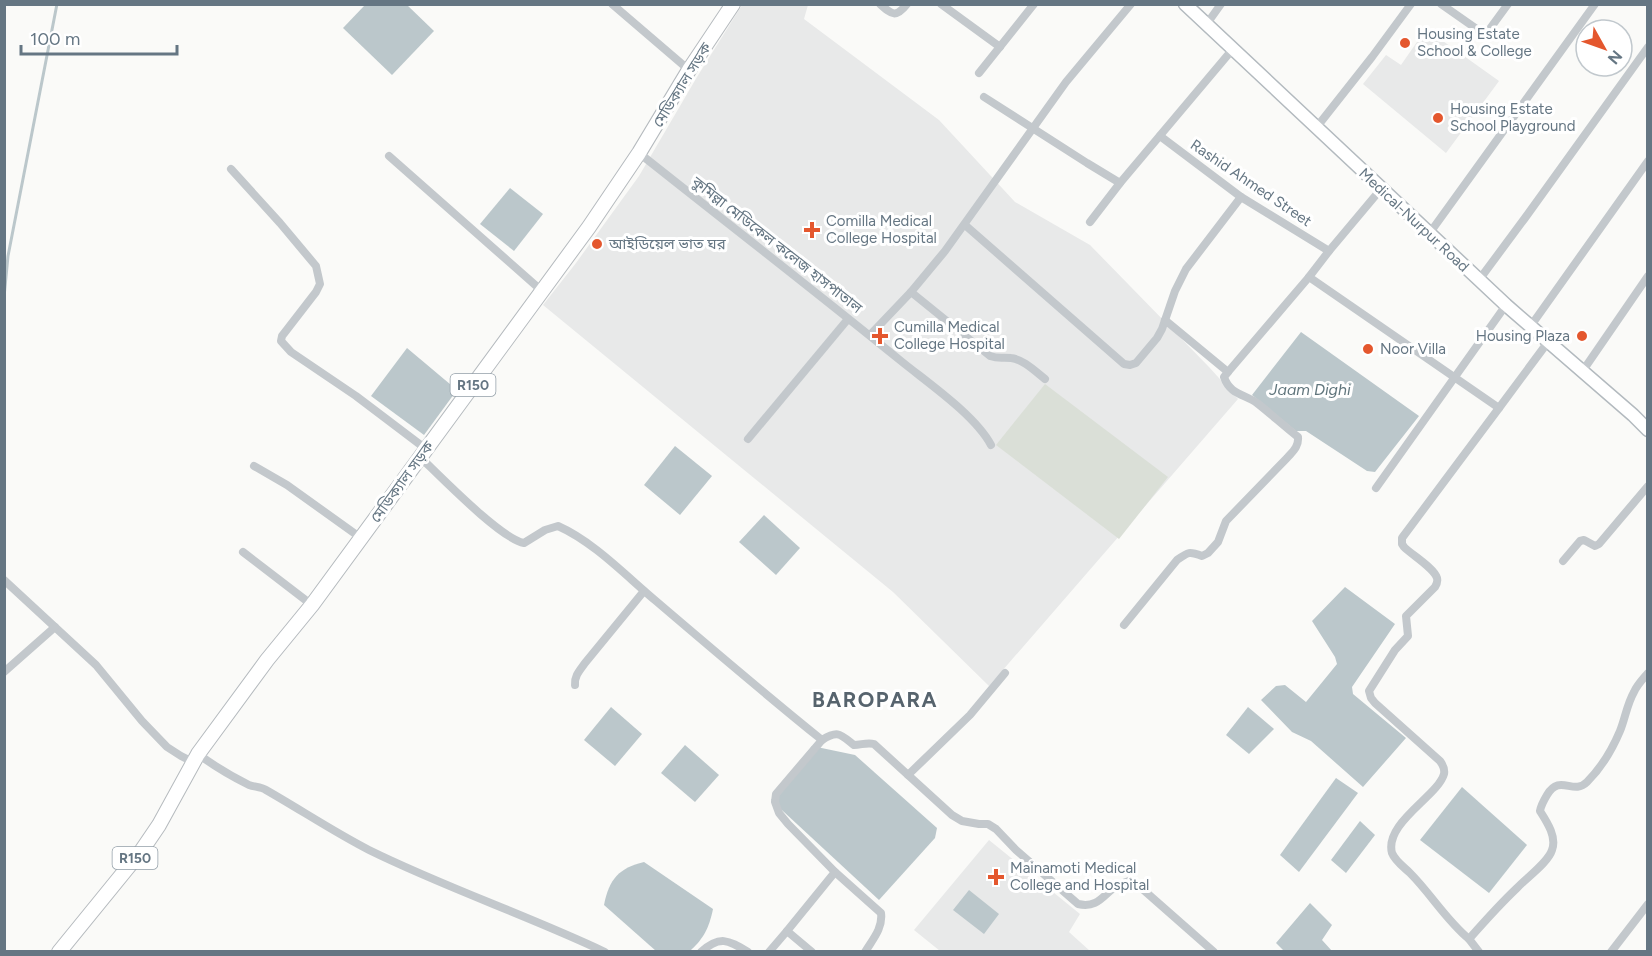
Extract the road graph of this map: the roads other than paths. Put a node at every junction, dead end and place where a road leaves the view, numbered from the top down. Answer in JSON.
{"nodes":[{"id":1,"x":612,"y":4,"type":"edge"},
{"id":2,"x":733,"y":4,"type":"edge"},
{"id":3,"x":880,"y":4,"type":"edge"},
{"id":4,"x":907,"y":4,"type":"edge"},
{"id":5,"x":941,"y":4,"type":"edge"},
{"id":6,"x":1034,"y":4,"type":"edge"},
{"id":7,"x":1131,"y":4,"type":"edge"},
{"id":8,"x":1185,"y":4,"type":"edge"},
{"id":9,"x":1221,"y":4,"type":"edge"},
{"id":10,"x":1411,"y":4,"type":"edge"},
{"id":11,"x":1441,"y":4,"type":"edge"},
{"id":12,"x":1508,"y":4,"type":"edge"},
{"id":13,"x":1595,"y":4,"type":"edge"},
{"id":14,"x":1206,"y":25,"type":"junction"},
{"id":15,"x":1000,"y":47,"type":"junction"},
{"id":16,"x":1647,"y":47,"type":"edge"},
{"id":17,"x":1232,"y":50,"type":"junction"},
{"id":18,"x":689,"y":70,"type":"junction"},
{"id":19,"x":980,"y":73,"type":"dead end"},
{"id":20,"x":984,"y":97,"type":"dead end"},
{"id":21,"x":1316,"y":128,"type":"junction"},
{"id":22,"x":1033,"y":129,"type":"junction"},
{"id":23,"x":1160,"y":136,"type":"junction"},
{"id":24,"x":639,"y":153,"type":"junction"},
{"id":25,"x":389,"y":156,"type":"dead end"},
{"id":26,"x":1647,"y":161,"type":"edge"},
{"id":27,"x":231,"y":169,"type":"dead end"},
{"id":28,"x":1120,"y":183,"type":"junction"},
{"id":29,"x":1382,"y":189,"type":"junction"},
{"id":30,"x":1241,"y":197,"type":"junction"},
{"id":31,"x":1090,"y":222,"type":"dead end"},
{"id":32,"x":965,"y":225,"type":"junction"},
{"id":33,"x":1429,"y":234,"type":"junction"},
{"id":34,"x":1329,"y":251,"type":"junction"},
{"id":35,"x":1647,"y":276,"type":"edge"},
{"id":36,"x":1309,"y":277,"type":"junction"},
{"id":37,"x":1479,"y":280,"type":"junction"},
{"id":38,"x":542,"y":291,"type":"junction"},
{"id":39,"x":911,"y":292,"type":"junction"},
{"id":40,"x":1506,"y":305,"type":"junction"},
{"id":41,"x":848,"y":319,"type":"junction"},
{"id":42,"x":1165,"y":320,"type":"junction"},
{"id":43,"x":1530,"y":327,"type":"junction"},
{"id":44,"x":870,"y":335,"type":"junction"},
{"id":45,"x":1548,"y":342,"type":"junction"},
{"id":46,"x":1228,"y":372,"type":"junction"},
{"id":47,"x":1582,"y":372,"type":"junction"},
{"id":48,"x":1455,"y":378,"type":"junction"},
{"id":49,"x":1045,"y":379,"type":"dead end"},
{"id":50,"x":1499,"y":408,"type":"junction"},
{"id":51,"x":1647,"y":430,"type":"edge"},
{"id":52,"x":748,"y":439,"type":"dead end"},
{"id":53,"x":991,"y":445,"type":"dead end"},
{"id":54,"x":423,"y":453,"type":"junction"},
{"id":55,"x":254,"y":466,"type":"dead end"},
{"id":56,"x":1647,"y":486,"type":"edge"},
{"id":57,"x":1376,"y":488,"type":"dead end"},
{"id":58,"x":361,"y":538,"type":"junction"},
{"id":59,"x":243,"y":552,"type":"dead end"},
{"id":60,"x":1563,"y":561,"type":"dead end"},
{"id":61,"x":4,"y":580,"type":"edge"},
{"id":62,"x":644,"y":591,"type":"junction"},
{"id":63,"x":312,"y":605,"type":"junction"},
{"id":64,"x":1124,"y":625,"type":"dead end"},
{"id":65,"x":55,"y":627,"type":"junction"},
{"id":66,"x":4,"y":672,"type":"edge"},
{"id":67,"x":1005,"y":673,"type":"dead end"},
{"id":68,"x":1647,"y":673,"type":"edge"},
{"id":69,"x":575,"y":685,"type":"dead end"},
{"id":70,"x":822,"y":740,"type":"junction"},
{"id":71,"x":195,"y":758,"type":"junction"},
{"id":72,"x":908,"y":775,"type":"junction"},
{"id":73,"x":835,"y":872,"type":"junction"},
{"id":74,"x":1647,"y":904,"type":"edge"},
{"id":75,"x":787,"y":931,"type":"junction"},
{"id":76,"x":1469,"y":939,"type":"junction"},
{"id":77,"x":59,"y":951,"type":"edge"},
{"id":78,"x":605,"y":951,"type":"edge"},
{"id":79,"x":701,"y":951,"type":"edge"},
{"id":80,"x":748,"y":951,"type":"edge"},
{"id":81,"x":770,"y":951,"type":"edge"},
{"id":82,"x":812,"y":951,"type":"edge"},
{"id":83,"x":864,"y":951,"type":"edge"},
{"id":84,"x":1214,"y":951,"type":"edge"},
{"id":85,"x":1479,"y":951,"type":"edge"},
{"id":86,"x":1611,"y":951,"type":"edge"}],
"edges":[{"from":1,"to":18,"type":"street"},
{"from":2,"to":18,"type":"main road","name":"মেডিক্যাল সড়ক","number":"R150"},
{"from":3,"to":4,"type":"street"},
{"from":5,"to":15,"type":"street"},
{"from":6,"to":15,"type":"street"},
{"from":7,"to":22,"type":"street"},
{"from":8,"to":14,"type":"street","name":"Medical-Nurpur Road"},
{"from":9,"to":14,"type":"street"},
{"from":10,"to":21,"type":"street"},
{"from":11,"to":12,"type":"street"},
{"from":13,"to":33,"type":"street"},
{"from":14,"to":17,"type":"street","name":"Medical-Nurpur Road"},
{"from":15,"to":19,"type":"street"},
{"from":16,"to":37,"type":"street"},
{"from":17,"to":21,"type":"street","name":"Medical-Nurpur Road"},
{"from":17,"to":23,"type":"street"},
{"from":18,"to":24,"type":"main road","name":"মেডিক্যাল সড়ক","number":"R150"},
{"from":20,"to":22,"type":"street"},
{"from":21,"to":29,"type":"street","name":"Medical-Nurpur Road"},
{"from":22,"to":28,"type":"street"},
{"from":22,"to":32,"type":"street"},
{"from":23,"to":28,"type":"street"},
{"from":23,"to":30,"type":"street","name":"Rashid Ahmed Street"},
{"from":24,"to":38,"type":"main road","name":"মেডিক্যাল সড়ক","number":"R150"},
{"from":24,"to":41,"type":"street","name":"কুমিল্লা মেডিকেল কলেজ হাসপাতাল"},
{"from":25,"to":38,"type":"street"},
{"from":26,"to":43,"type":"street"},
{"from":27,"to":54,"type":"street"},
{"from":28,"to":31,"type":"street"},
{"from":29,"to":33,"type":"street","name":"Medical-Nurpur Road"},
{"from":29,"to":34,"type":"street"},
{"from":30,"to":34,"type":"street","name":"Rashid Ahmed Street"},
{"from":30,"to":42,"type":"street"},
{"from":32,"to":39,"type":"street"},
{"from":32,"to":42,"type":"street"},
{"from":33,"to":37,"type":"street","name":"Medical-Nurpur Road"},
{"from":34,"to":36,"type":"street"},
{"from":35,"to":47,"type":"street"},
{"from":36,"to":46,"type":"street"},
{"from":36,"to":48,"type":"street"},
{"from":37,"to":40,"type":"street","name":"Medical-Nurpur Road"},
{"from":38,"to":54,"type":"main road","name":"মেডিক্যাল সড়ক","number":"R150"},
{"from":39,"to":44,"type":"street"},
{"from":39,"to":49,"type":"street"},
{"from":40,"to":43,"type":"street","name":"Medical-Nurpur Road"},
{"from":40,"to":48,"type":"street"},
{"from":41,"to":44,"type":"street","name":"কুমিল্লা মেডিকেল কলেজ হাসপাতাল"},
{"from":41,"to":52,"type":"street"},
{"from":42,"to":46,"type":"street"},
{"from":43,"to":45,"type":"street","name":"Medical-Nurpur Road"},
{"from":44,"to":53,"type":"street","name":"কুমিল্লা মেডিকেল কলেজ হাসপাতাল"},
{"from":45,"to":47,"type":"street","name":"Medical-Nurpur Road"},
{"from":45,"to":50,"type":"street"},
{"from":46,"to":64,"type":"street"},
{"from":47,"to":51,"type":"street","name":"Medical-Nurpur Road"},
{"from":48,"to":50,"type":"street"},
{"from":48,"to":57,"type":"street"},
{"from":50,"to":76,"type":"street"},
{"from":54,"to":58,"type":"main road","name":"মেডিক্যাল সড়ক","number":"R150"},
{"from":54,"to":62,"type":"street"},
{"from":55,"to":58,"type":"street"},
{"from":56,"to":60,"type":"street"},
{"from":58,"to":63,"type":"main road","name":"মেডিক্যাল সড়ক","number":"R150"},
{"from":59,"to":63,"type":"street"},
{"from":61,"to":65,"type":"street"},
{"from":62,"to":69,"type":"street"},
{"from":62,"to":70,"type":"street"},
{"from":63,"to":71,"type":"main road","name":"মেডিক্যাল সড়ক","number":"R150"},
{"from":65,"to":66,"type":"street"},
{"from":65,"to":71,"type":"street"},
{"from":67,"to":72,"type":"street"},
{"from":68,"to":76,"type":"street"},
{"from":70,"to":72,"type":"street"},
{"from":70,"to":73,"type":"street"},
{"from":71,"to":77,"type":"main road","name":"মেডিক্যাল সড়ক","number":"R150"},
{"from":71,"to":78,"type":"street"},
{"from":72,"to":84,"type":"street"},
{"from":73,"to":75,"type":"street"},
{"from":73,"to":83,"type":"street"},
{"from":74,"to":86,"type":"street"},
{"from":75,"to":81,"type":"street"},
{"from":75,"to":82,"type":"street"},
{"from":76,"to":85,"type":"street"},
{"from":79,"to":80,"type":"street"}]}
